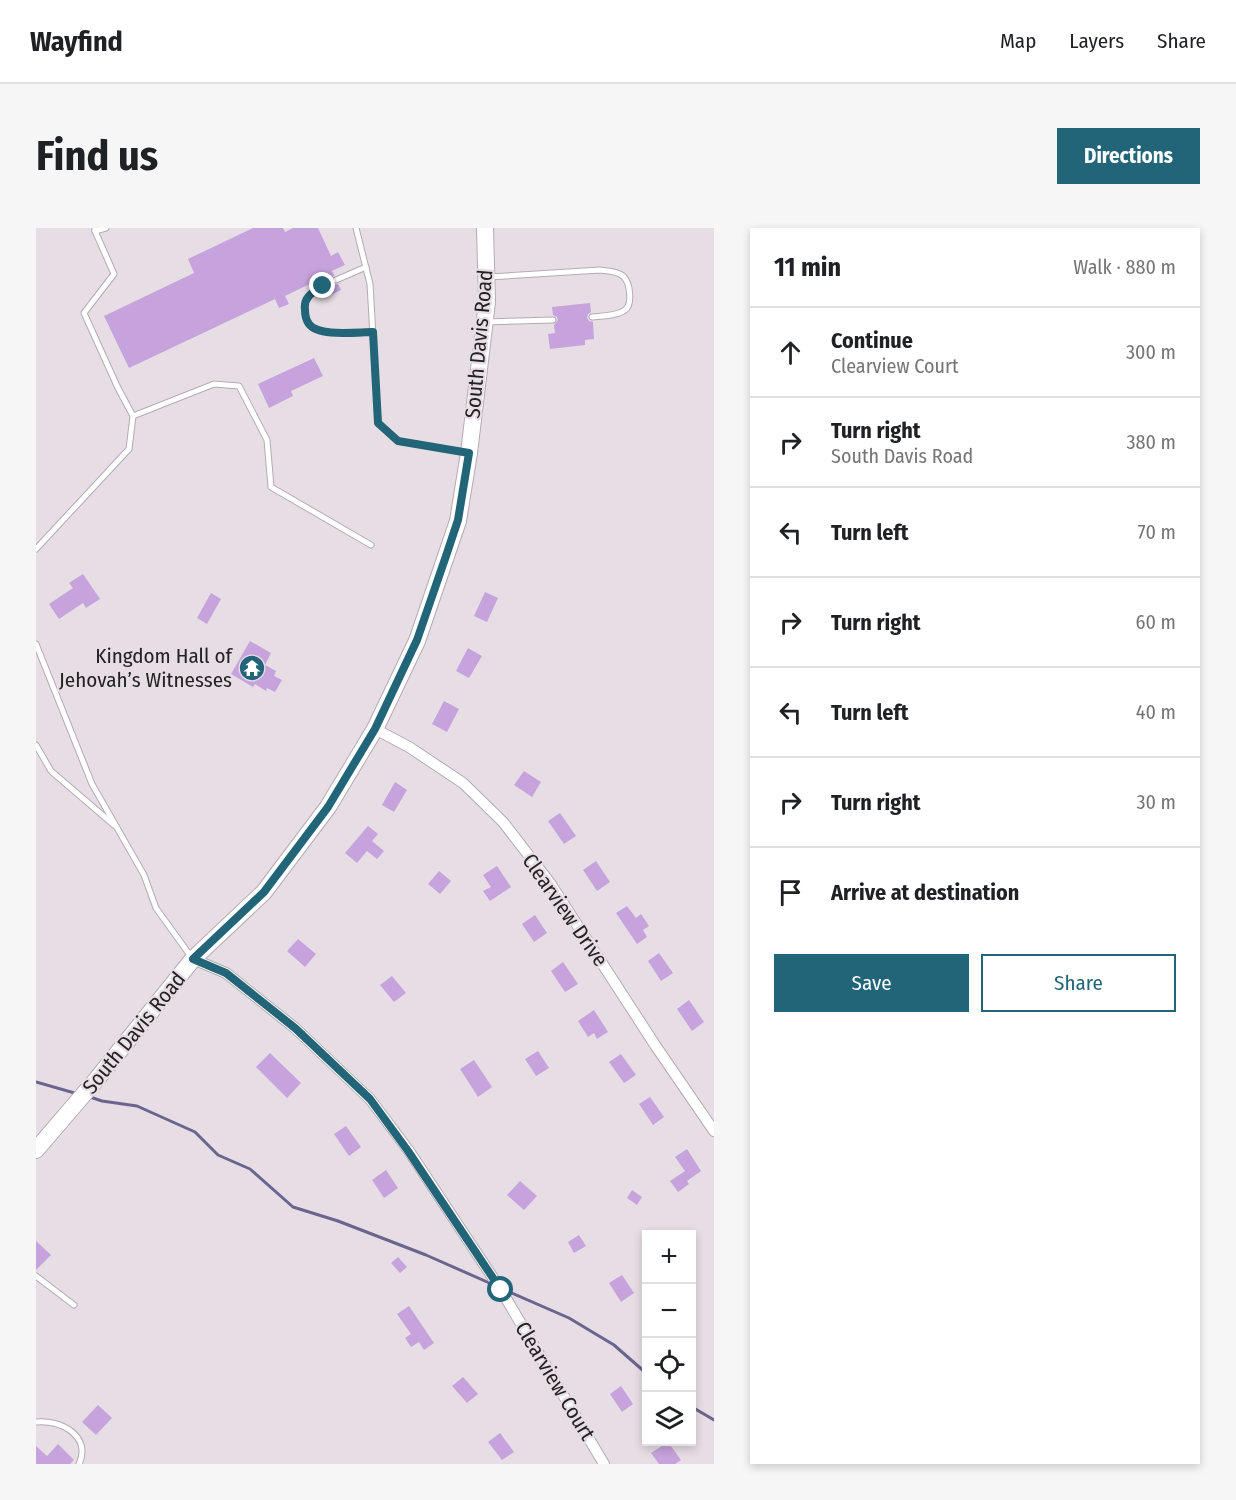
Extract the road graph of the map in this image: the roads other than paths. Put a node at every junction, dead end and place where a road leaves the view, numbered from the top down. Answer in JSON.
{"nodes":[{"id":1,"x":106,"y":228,"type":"edge"},
{"id":2,"x":356,"y":228,"type":"edge"},
{"id":3,"x":485,"y":228,"type":"edge"},
{"id":4,"x":95,"y":230,"type":"edge"},
{"id":5,"x":366,"y":267,"type":"junction"},
{"id":6,"x":487,"y":277,"type":"junction"},
{"id":7,"x":336,"y":280,"type":"dead end"},
{"id":8,"x":323,"y":286,"type":"dead end"},
{"id":9,"x":592,"y":317,"type":"dead end"},
{"id":10,"x":553,"y":320,"type":"dead end"},
{"id":11,"x":485,"y":322,"type":"junction"},
{"id":12,"x":373,"y":332,"type":"junction"},
{"id":13,"x":133,"y":416,"type":"junction"},
{"id":14,"x":469,"y":453,"type":"junction"},
{"id":15,"x":371,"y":545,"type":"dead end"},
{"id":16,"x":36,"y":549,"type":"edge"},
{"id":17,"x":36,"y":644,"type":"edge"},
{"id":18,"x":41,"y":656,"type":"junction"},
{"id":19,"x":36,"y":661,"type":"edge"},
{"id":20,"x":375,"y":729,"type":"junction"},
{"id":21,"x":36,"y":745,"type":"edge"},
{"id":22,"x":117,"y":827,"type":"junction"},
{"id":23,"x":193,"y":959,"type":"junction"},
{"id":24,"x":714,"y":1131,"type":"edge"},
{"id":25,"x":36,"y":1150,"type":"edge"},
{"id":26,"x":36,"y":1276,"type":"edge"},
{"id":27,"x":74,"y":1305,"type":"dead end"},
{"id":28,"x":36,"y":1422,"type":"edge"},
{"id":29,"x":79,"y":1464,"type":"edge"},
{"id":30,"x":604,"y":1464,"type":"edge"}],
"edges":[{"from":1,"to":4,"type":"lane"},
{"from":2,"to":5,"type":"lane"},
{"from":3,"to":6,"type":"main road","name":"South Davis Road"},
{"from":4,"to":13,"type":"lane"},
{"from":5,"to":7,"type":"lane"},
{"from":5,"to":12,"type":"lane"},
{"from":6,"to":9,"type":"lane"},
{"from":6,"to":11,"type":"main road","name":"South Davis Road"},
{"from":8,"to":12,"type":"lane"},
{"from":10,"to":11,"type":"lane"},
{"from":11,"to":14,"type":"main road","name":"South Davis Road"},
{"from":12,"to":14,"type":"lane"},
{"from":13,"to":15,"type":"lane"},
{"from":13,"to":16,"type":"lane"},
{"from":14,"to":20,"type":"main road","name":"South Davis Road"},
{"from":17,"to":18,"type":"lane"},
{"from":18,"to":19,"type":"lane"},
{"from":18,"to":22,"type":"lane"},
{"from":20,"to":23,"type":"main road","name":"South Davis Road"},
{"from":20,"to":24,"type":"street","name":"Clearview Drive"},
{"from":21,"to":22,"type":"lane"},
{"from":22,"to":23,"type":"lane"},
{"from":23,"to":25,"type":"main road","name":"South Davis Road"},
{"from":23,"to":30,"type":"street","name":"Clearview Court"},
{"from":26,"to":27,"type":"lane"},
{"from":28,"to":29,"type":"lane"}]}
